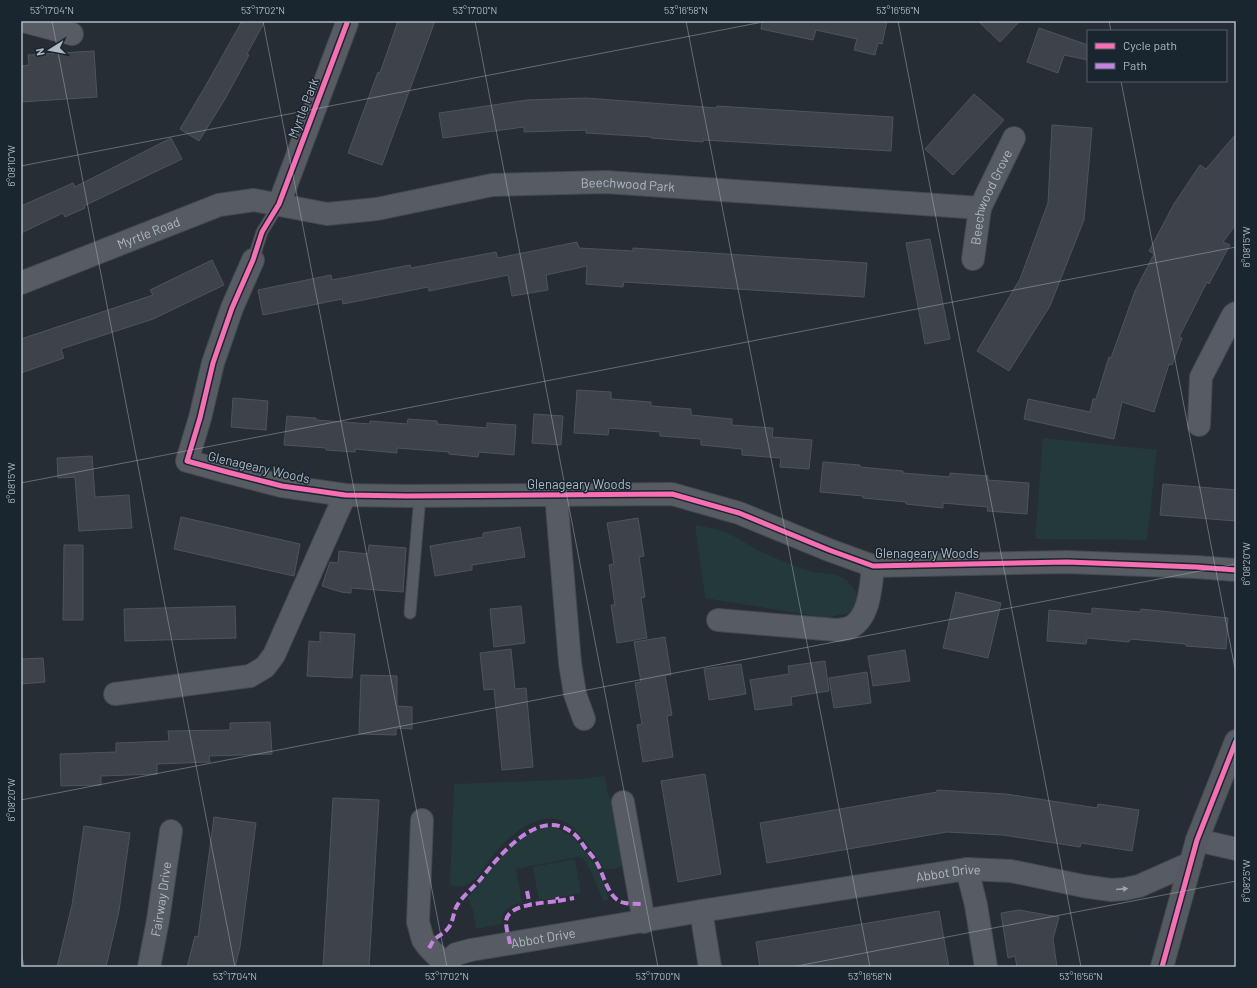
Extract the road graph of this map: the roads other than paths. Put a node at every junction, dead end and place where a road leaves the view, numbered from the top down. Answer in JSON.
{"nodes":[{"id":1,"x":23,"y":21,"type":"edge"},
{"id":2,"x":351,"y":22,"type":"edge"},
{"id":3,"x":72,"y":34,"type":"dead end"},
{"id":4,"x":1014,"y":138,"type":"dead end"},
{"id":5,"x":279,"y":204,"type":"junction"},
{"id":6,"x":980,"y":208,"type":"junction"},
{"id":7,"x":973,"y":259,"type":"dead end"},
{"id":8,"x":253,"y":260,"type":"joint"},
{"id":9,"x":21,"y":283,"type":"edge"},
{"id":10,"x":1236,"y":313,"type":"edge"},
{"id":11,"x":1199,"y":425,"type":"dead end"},
{"id":12,"x":556,"y":494,"type":"junction"},
{"id":13,"x":345,"y":495,"type":"junction"},
{"id":14,"x":420,"y":496,"type":"junction"},
{"id":15,"x":873,"y":566,"type":"junction"},
{"id":16,"x":1236,"y":570,"type":"edge"},
{"id":17,"x":410,"y":613,"type":"dead end"},
{"id":18,"x":718,"y":620,"type":"dead end"},
{"id":19,"x":115,"y":694,"type":"dead end"},
{"id":20,"x":584,"y":719,"type":"dead end"},
{"id":21,"x":1236,"y":741,"type":"edge"},
{"id":22,"x":623,"y":802,"type":"dead end"},
{"id":23,"x":422,"y":820,"type":"dead end"},
{"id":24,"x":171,"y":832,"type":"dead end"},
{"id":25,"x":1197,"y":840,"type":"junction"},
{"id":26,"x":1236,"y":849,"type":"edge"},
{"id":27,"x":1191,"y":863,"type":"junction"},
{"id":28,"x":967,"y":869,"type":"junction"},
{"id":29,"x":701,"y":912,"type":"junction"},
{"id":30,"x":644,"y":922,"type":"junction"},
{"id":31,"x":444,"y":965,"type":"edge"},
{"id":32,"x":149,"y":967,"type":"edge"},
{"id":33,"x":710,"y":967,"type":"edge"},
{"id":34,"x":986,"y":967,"type":"edge"},
{"id":35,"x":1162,"y":967,"type":"edge"}],
"edges":[{"from":1,"to":3,"type":"street"},
{"from":2,"to":5,"type":"street","name":"Myrtle Park"},
{"from":4,"to":6,"type":"street","name":"Beechwood Grove"},
{"from":5,"to":6,"type":"street","name":"Beechwood Park"},
{"from":5,"to":8,"type":"lane","name":"Glenageary Woods"},
{"from":5,"to":9,"type":"street","name":"Myrtle Road"},
{"from":6,"to":7,"type":"street","name":"Beechwood Grove"},
{"from":8,"to":13,"type":"street","name":"Glenageary Woods"},
{"from":10,"to":11,"type":"street"},
{"from":12,"to":14,"type":"street","name":"Glenageary Woods"},
{"from":12,"to":15,"type":"street","name":"Glenageary Woods"},
{"from":12,"to":20,"type":"street","name":"Glenageary Woods"},
{"from":13,"to":14,"type":"street","name":"Glenageary Woods"},
{"from":13,"to":19,"type":"street"},
{"from":14,"to":17,"type":"lane"},
{"from":15,"to":16,"type":"street","name":"Glenageary Woods"},
{"from":15,"to":18,"type":"street","name":"Glenageary Woods"},
{"from":21,"to":25,"type":"main road"},
{"from":22,"to":30,"type":"street"},
{"from":23,"to":31,"type":"street","name":"Abbot Drive"},
{"from":24,"to":32,"type":"street","name":"Fairway Drive"},
{"from":25,"to":26,"type":"street"},
{"from":25,"to":27,"type":"main road"},
{"from":28,"to":27,"type":"street","name":"Abbot Drive","one_way":true},
{"from":27,"to":35,"type":"main road"},
{"from":28,"to":29,"type":"street","name":"Abbot Drive"},
{"from":28,"to":34,"type":"street"},
{"from":29,"to":30,"type":"street","name":"Abbot Drive"},
{"from":29,"to":33,"type":"street"},
{"from":30,"to":31,"type":"street","name":"Abbot Drive"}]}
